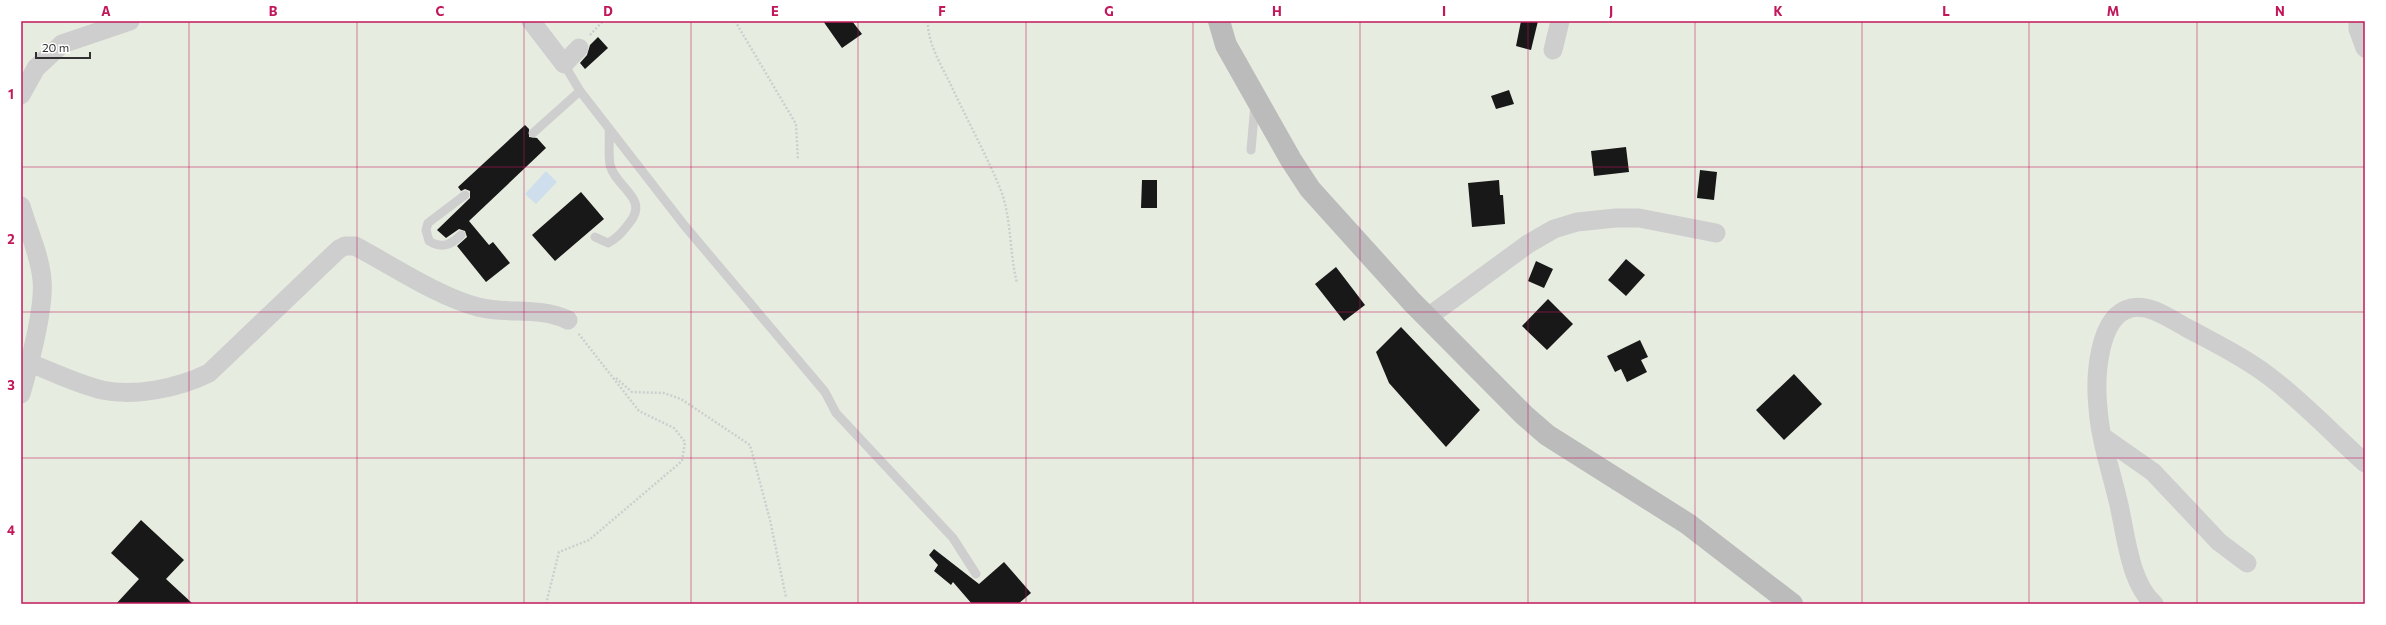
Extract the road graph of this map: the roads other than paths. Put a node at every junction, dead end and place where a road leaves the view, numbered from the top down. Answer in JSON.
{"nodes":[{"id":1,"x":130,"y":21,"type":"edge"},
{"id":2,"x":531,"y":21,"type":"edge"},
{"id":3,"x":1219,"y":21,"type":"edge"},
{"id":4,"x":1560,"y":21,"type":"edge"},
{"id":5,"x":2358,"y":21,"type":"edge"},
{"id":6,"x":579,"y":48,"type":"dead end"},
{"id":7,"x":2365,"y":48,"type":"edge"},
{"id":8,"x":1553,"y":50,"type":"dead end"},
{"id":9,"x":564,"y":64,"type":"junction"},
{"id":10,"x":580,"y":91,"type":"junction"},
{"id":11,"x":21,"y":95,"type":"edge"},
{"id":12,"x":1256,"y":99,"type":"junction"},
{"id":13,"x":609,"y":128,"type":"junction"},
{"id":14,"x":533,"y":133,"type":"dead end"},
{"id":15,"x":1251,"y":150,"type":"dead end"},
{"id":16,"x":465,"y":195,"type":"dead end"},
{"id":17,"x":21,"y":206,"type":"edge"},
{"id":18,"x":1716,"y":233,"type":"dead end"},
{"id":19,"x":461,"y":235,"type":"dead end"},
{"id":20,"x":595,"y":237,"type":"dead end"},
{"id":21,"x":1428,"y":317,"type":"junction"},
{"id":22,"x":568,"y":320,"type":"road end"},
{"id":23,"x":30,"y":363,"type":"junction"},
{"id":24,"x":21,"y":394,"type":"edge"},
{"id":25,"x":2103,"y":437,"type":"junction"},
{"id":26,"x":2365,"y":463,"type":"edge"},
{"id":27,"x":2247,"y":563,"type":"dead end"},
{"id":28,"x":976,"y":574,"type":"dead end"},
{"id":29,"x":1792,"y":604,"type":"edge"},
{"id":30,"x":2154,"y":604,"type":"edge"}],
"edges":[{"from":1,"to":11,"type":"street"},
{"from":2,"to":9,"type":"street"},
{"from":3,"to":12,"type":"main road"},
{"from":4,"to":8,"type":"street"},
{"from":5,"to":7,"type":"street"},
{"from":6,"to":9,"type":"street"},
{"from":9,"to":10,"type":"lane"},
{"from":10,"to":13,"type":"lane"},
{"from":10,"to":14,"type":"lane"},
{"from":12,"to":15,"type":"lane"},
{"from":12,"to":21,"type":"main road"},
{"from":13,"to":20,"type":"lane"},
{"from":13,"to":28,"type":"lane"},
{"from":16,"to":19,"type":"lane"},
{"from":17,"to":23,"type":"street"},
{"from":18,"to":21,"type":"street"},
{"from":21,"to":29,"type":"main road"},
{"from":22,"to":23,"type":"street"},
{"from":23,"to":24,"type":"street"},
{"from":25,"to":26,"type":"street"},
{"from":25,"to":27,"type":"street"},
{"from":25,"to":30,"type":"street"}]}
